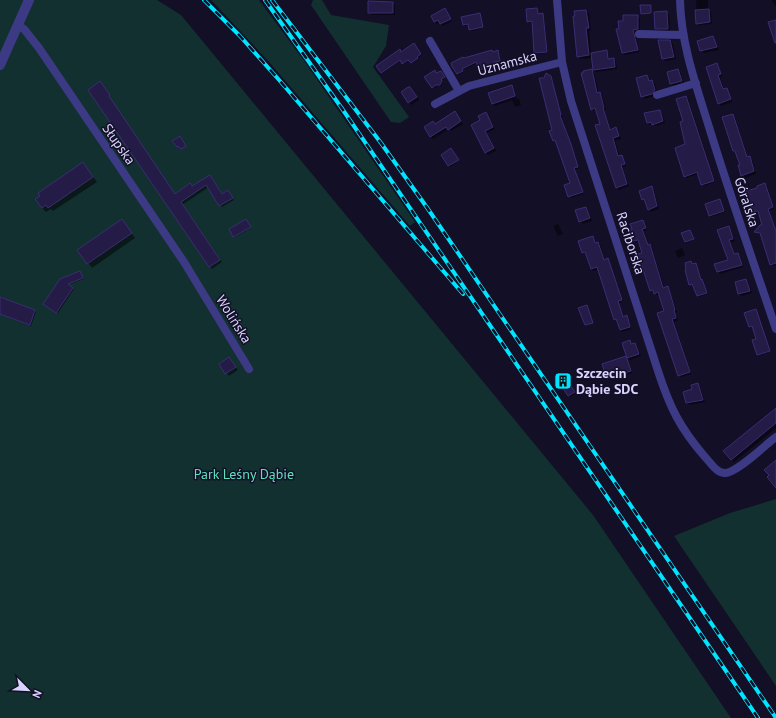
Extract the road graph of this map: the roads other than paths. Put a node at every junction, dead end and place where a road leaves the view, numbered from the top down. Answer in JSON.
{"nodes":[{"id":1,"x":29,"y":0,"type":"edge"},
{"id":2,"x":557,"y":0,"type":"edge"},
{"id":3,"x":680,"y":0,"type":"edge"},
{"id":4,"x":17,"y":25,"type":"junction"},
{"id":5,"x":639,"y":34,"type":"dead end"},
{"id":6,"x":683,"y":35,"type":"junction"},
{"id":7,"x":430,"y":41,"type":"dead end"},
{"id":8,"x":562,"y":62,"type":"junction"},
{"id":9,"x":0,"y":65,"type":"edge"},
{"id":10,"x":696,"y":83,"type":"junction"},
{"id":11,"x":459,"y":91,"type":"junction"},
{"id":12,"x":657,"y":95,"type":"dead end"},
{"id":13,"x":435,"y":104,"type":"dead end"},
{"id":14,"x":196,"y":282,"type":"joint"},
{"id":15,"x":776,"y":330,"type":"edge"},
{"id":16,"x":249,"y":369,"type":"dead end"},
{"id":17,"x":776,"y":437,"type":"edge"}],
"edges":[{"from":1,"to":4,"type":"street"},
{"from":2,"to":8,"type":"street","name":"Raciborska"},
{"from":3,"to":6,"type":"street","name":"Góralska"},
{"from":4,"to":9,"type":"street"},
{"from":4,"to":14,"type":"street","name":"Słupska"},
{"from":5,"to":6,"type":"street"},
{"from":6,"to":10,"type":"street","name":"Góralska"},
{"from":7,"to":11,"type":"street"},
{"from":8,"to":11,"type":"street","name":"Uznamska"},
{"from":8,"to":17,"type":"street","name":"Raciborska"},
{"from":10,"to":12,"type":"street"},
{"from":10,"to":15,"type":"street","name":"Góralska"},
{"from":11,"to":13,"type":"street","name":"Uznamska"},
{"from":14,"to":16,"type":"street","name":"Wolińska"}]}
